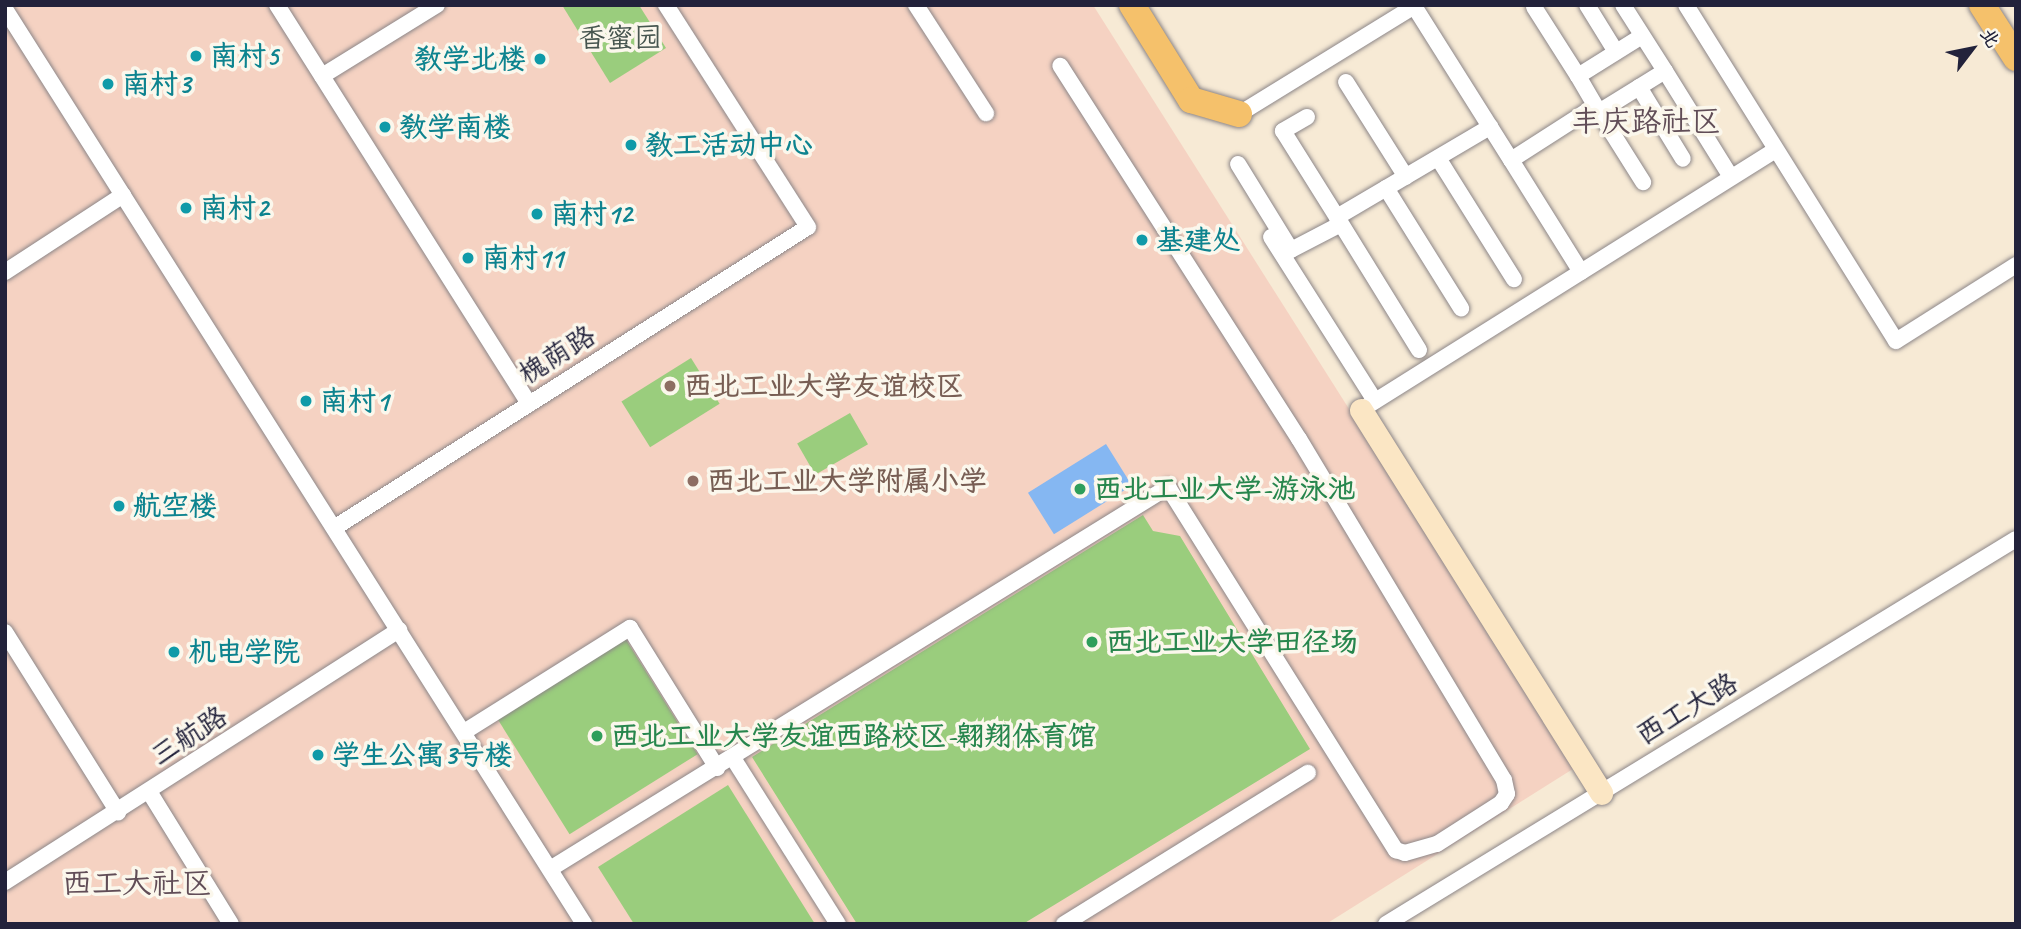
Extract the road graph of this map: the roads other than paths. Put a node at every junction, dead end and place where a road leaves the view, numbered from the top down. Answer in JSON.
{"nodes":[{"id":1,"x":277,"y":5,"type":"edge"},
{"id":2,"x":437,"y":5,"type":"edge"},
{"id":3,"x":666,"y":5,"type":"edge"},
{"id":4,"x":916,"y":5,"type":"edge"},
{"id":5,"x":1132,"y":5,"type":"edge"},
{"id":6,"x":1587,"y":5,"type":"edge"},
{"id":7,"x":1623,"y":5,"type":"edge"},
{"id":8,"x":1686,"y":5,"type":"edge"},
{"id":9,"x":1982,"y":5,"type":"edge"},
{"id":10,"x":1415,"y":6,"type":"edge"},
{"id":11,"x":1534,"y":7,"type":"dead end"},
{"id":12,"x":9,"y":8,"type":"edge"},
{"id":13,"x":1642,"y":36,"type":"junction"},
{"id":14,"x":1616,"y":52,"type":"junction"},
{"id":15,"x":2016,"y":58,"type":"edge"},
{"id":16,"x":1060,"y":66,"type":"dead end"},
{"id":17,"x":1665,"y":71,"type":"junction"},
{"id":18,"x":322,"y":76,"type":"junction"},
{"id":19,"x":1578,"y":76,"type":"junction"},
{"id":20,"x":1346,"y":82,"type":"dead end"},
{"id":21,"x":1639,"y":87,"type":"junction"},
{"id":22,"x":1597,"y":109,"type":"junction"},
{"id":23,"x":986,"y":113,"type":"dead end"},
{"id":24,"x":1240,"y":114,"type":"joint"},
{"id":25,"x":1307,"y":117,"type":"dead end"},
{"id":26,"x":1490,"y":127,"type":"junction"},
{"id":27,"x":1775,"y":150,"type":"junction"},
{"id":28,"x":1438,"y":158,"type":"junction"},
{"id":29,"x":1684,"y":159,"type":"dead end"},
{"id":30,"x":1511,"y":160,"type":"junction"},
{"id":31,"x":1238,"y":164,"type":"dead end"},
{"id":32,"x":1406,"y":177,"type":"junction"},
{"id":33,"x":1731,"y":177,"type":"junction"},
{"id":34,"x":1643,"y":182,"type":"dead end"},
{"id":35,"x":1386,"y":188,"type":"junction"},
{"id":36,"x":123,"y":195,"type":"junction"},
{"id":37,"x":1339,"y":221,"type":"junction"},
{"id":38,"x":1271,"y":237,"type":"dead end"},
{"id":39,"x":2016,"y":265,"type":"edge"},
{"id":40,"x":5,"y":272,"type":"edge"},
{"id":41,"x":1581,"y":272,"type":"junction"},
{"id":42,"x":1514,"y":279,"type":"dead end"},
{"id":43,"x":1461,"y":308,"type":"dead end"},
{"id":44,"x":1419,"y":350,"type":"dead end"},
{"id":45,"x":529,"y":404,"type":"junction"},
{"id":46,"x":1368,"y":406,"type":"junction"},
{"id":47,"x":334,"y":528,"type":"junction"},
{"id":48,"x":2016,"y":539,"type":"edge"},
{"id":49,"x":399,"y":630,"type":"junction"},
{"id":50,"x":5,"y":632,"type":"edge"},
{"id":51,"x":464,"y":732,"type":"junction"},
{"id":52,"x":733,"y":758,"type":"junction"},
{"id":53,"x":717,"y":768,"type":"junction"},
{"id":54,"x":1308,"y":774,"type":"dead end"},
{"id":55,"x":150,"y":793,"type":"junction"},
{"id":56,"x":1601,"y":793,"type":"junction"},
{"id":57,"x":118,"y":812,"type":"junction"},
{"id":58,"x":550,"y":869,"type":"junction"},
{"id":59,"x":5,"y":882,"type":"edge"},
{"id":60,"x":231,"y":924,"type":"edge"},
{"id":61,"x":584,"y":924,"type":"edge"},
{"id":62,"x":838,"y":924,"type":"edge"},
{"id":63,"x":1064,"y":924,"type":"edge"},
{"id":64,"x":1386,"y":924,"type":"edge"}],
"edges":[{"from":1,"to":18,"type":"street"},
{"from":2,"to":18,"type":"street"},
{"from":3,"to":45,"type":"street","name":"槐荫路"},
{"from":4,"to":23,"type":"street"},
{"from":5,"to":24,"type":"main road"},
{"from":6,"to":14,"type":"street"},
{"from":7,"to":13,"type":"street"},
{"from":8,"to":27,"type":"street"},
{"from":9,"to":15,"type":"main road"},
{"from":10,"to":24,"type":"street"},
{"from":10,"to":26,"type":"street"},
{"from":11,"to":19,"type":"street"},
{"from":12,"to":36,"type":"street"},
{"from":13,"to":14,"type":"street"},
{"from":13,"to":17,"type":"street"},
{"from":14,"to":19,"type":"street"},
{"from":16,"to":52,"type":"street"},
{"from":17,"to":21,"type":"street"},
{"from":17,"to":33,"type":"street"},
{"from":18,"to":45,"type":"street"},
{"from":19,"to":22,"type":"street"},
{"from":20,"to":32,"type":"street"},
{"from":21,"to":22,"type":"street"},
{"from":21,"to":29,"type":"street"},
{"from":22,"to":30,"type":"street"},
{"from":22,"to":34,"type":"street"},
{"from":25,"to":37,"type":"street"},
{"from":26,"to":28,"type":"street"},
{"from":26,"to":30,"type":"street"},
{"from":27,"to":33,"type":"street"},
{"from":27,"to":39,"type":"street"},
{"from":28,"to":32,"type":"street"},
{"from":28,"to":42,"type":"street"},
{"from":30,"to":41,"type":"street"},
{"from":31,"to":37,"type":"street"},
{"from":32,"to":35,"type":"street"},
{"from":33,"to":41,"type":"street"},
{"from":35,"to":37,"type":"street"},
{"from":35,"to":43,"type":"street"},
{"from":36,"to":40,"type":"street"},
{"from":36,"to":47,"type":"street"},
{"from":37,"to":44,"type":"street"},
{"from":38,"to":46,"type":"street"},
{"from":41,"to":46,"type":"street"},
{"from":45,"to":47,"type":"street","name":"槐荫路"},
{"from":46,"to":56,"type":"main road"},
{"from":47,"to":49,"type":"street"},
{"from":48,"to":56,"type":"street","name":"西工大路"},
{"from":49,"to":51,"type":"street"},
{"from":49,"to":55,"type":"street","name":"三航路"},
{"from":50,"to":57,"type":"street"},
{"from":51,"to":53,"type":"street"},
{"from":51,"to":58,"type":"street"},
{"from":52,"to":53,"type":"street"},
{"from":52,"to":62,"type":"street"},
{"from":53,"to":58,"type":"street"},
{"from":54,"to":63,"type":"street"},
{"from":55,"to":57,"type":"street","name":"三航路"},
{"from":55,"to":60,"type":"street"},
{"from":56,"to":64,"type":"street","name":"西工大路"},
{"from":57,"to":59,"type":"street","name":"三航路"},
{"from":58,"to":61,"type":"street"}]}
